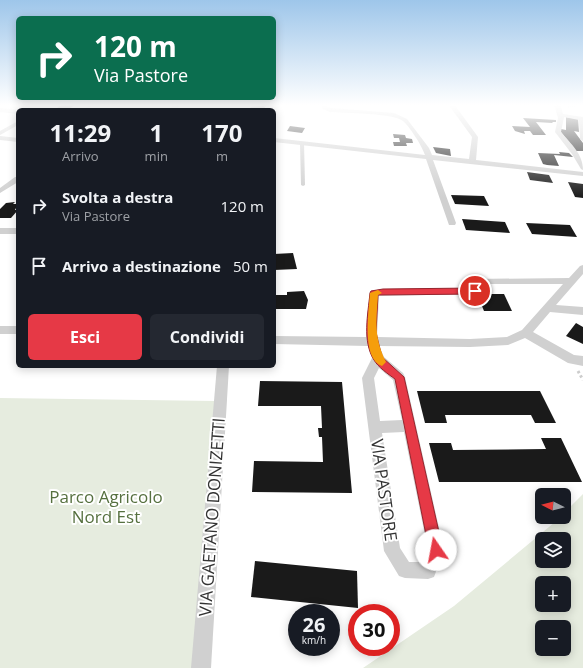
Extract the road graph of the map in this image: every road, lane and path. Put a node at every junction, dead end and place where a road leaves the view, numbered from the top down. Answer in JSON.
{"nodes":[{"id":1,"x":416,"y":135,"type":"edge"},
{"id":2,"x":474,"y":135,"type":"edge"},
{"id":3,"x":561,"y":135,"type":"edge"},
{"id":4,"x":0,"y":138,"type":"edge"},
{"id":5,"x":16,"y":140,"type":"edge"},
{"id":6,"x":276,"y":140,"type":"edge"},
{"id":7,"x":302,"y":143,"type":"junction"},
{"id":8,"x":575,"y":153,"type":"junction"},
{"id":9,"x":583,"y":153,"type":"edge"},
{"id":10,"x":429,"y":157,"type":"junction"},
{"id":11,"x":472,"y":162,"type":"junction"},
{"id":12,"x":582,"y":165,"type":"edge"},
{"id":13,"x":583,"y":174,"type":"edge"},
{"id":14,"x":16,"y":180,"type":"edge"},
{"id":15,"x":0,"y":183,"type":"edge"},
{"id":16,"x":10,"y":184,"type":"junction"},
{"id":17,"x":303,"y":185,"type":"dead end"},
{"id":18,"x":0,"y":192,"type":"edge"},
{"id":19,"x":452,"y":223,"type":"dead end"},
{"id":20,"x":0,"y":231,"type":"edge"},
{"id":21,"x":16,"y":231,"type":"edge"},
{"id":22,"x":583,"y":268,"type":"edge"},
{"id":23,"x":571,"y":281,"type":"junction"},
{"id":24,"x":547,"y":308,"type":"junction"},
{"id":25,"x":583,"y":311,"type":"edge"},
{"id":26,"x":0,"y":330,"type":"edge"},
{"id":27,"x":16,"y":330,"type":"edge"},
{"id":28,"x":526,"y":333,"type":"junction"},
{"id":29,"x":276,"y":340,"type":"edge"},
{"id":30,"x":373,"y":341,"type":"junction"},
{"id":31,"x":378,"y":359,"type":"junction"},
{"id":32,"x":583,"y":361,"type":"edge"},
{"id":33,"x":223,"y":368,"type":"edge"},
{"id":34,"x":410,"y":426,"type":"junction"},
{"id":35,"x":374,"y":427,"type":"junction"},
{"id":36,"x":201,"y":668,"type":"edge"}],
"edges":[{"from":1,"to":10,"type":"street"},
{"from":2,"to":11,"type":"street"},
{"from":3,"to":8,"type":"street"},
{"from":4,"to":5,"type":"street"},
{"from":6,"to":7,"type":"street"},
{"from":7,"to":10,"type":"street"},
{"from":7,"to":17,"type":"lane"},
{"from":8,"to":9,"type":"street"},
{"from":8,"to":12,"type":"street"},
{"from":10,"to":11,"type":"street"},
{"from":10,"to":19,"type":"street"},
{"from":11,"to":13,"type":"street"},
{"from":14,"to":16,"type":"street"},
{"from":15,"to":16,"type":"street"},
{"from":16,"to":18,"type":"street"},
{"from":20,"to":21,"type":"street"},
{"from":22,"to":23,"type":"street"},
{"from":23,"to":24,"type":"street"},
{"from":23,"to":30,"type":"street"},
{"from":24,"to":25,"type":"street"},
{"from":24,"to":28,"type":"street"},
{"from":26,"to":27,"type":"street"},
{"from":28,"to":30,"type":"street"},
{"from":28,"to":32,"type":"street"},
{"from":29,"to":30,"type":"street"},
{"from":30,"to":31,"type":"street"},
{"from":31,"to":34,"type":"street","name":"VIA PASTORE"},
{"from":31,"to":35,"type":"street","name":"VIA PASTORE"},
{"from":33,"to":36,"type":"street","name":"VIA GAETANO DONIZETTI"},
{"from":34,"to":35,"type":"street","name":"VIA PASTORE"},
{"from":34,"to":35,"type":"street","name":"VIA PASTORE"}]}
